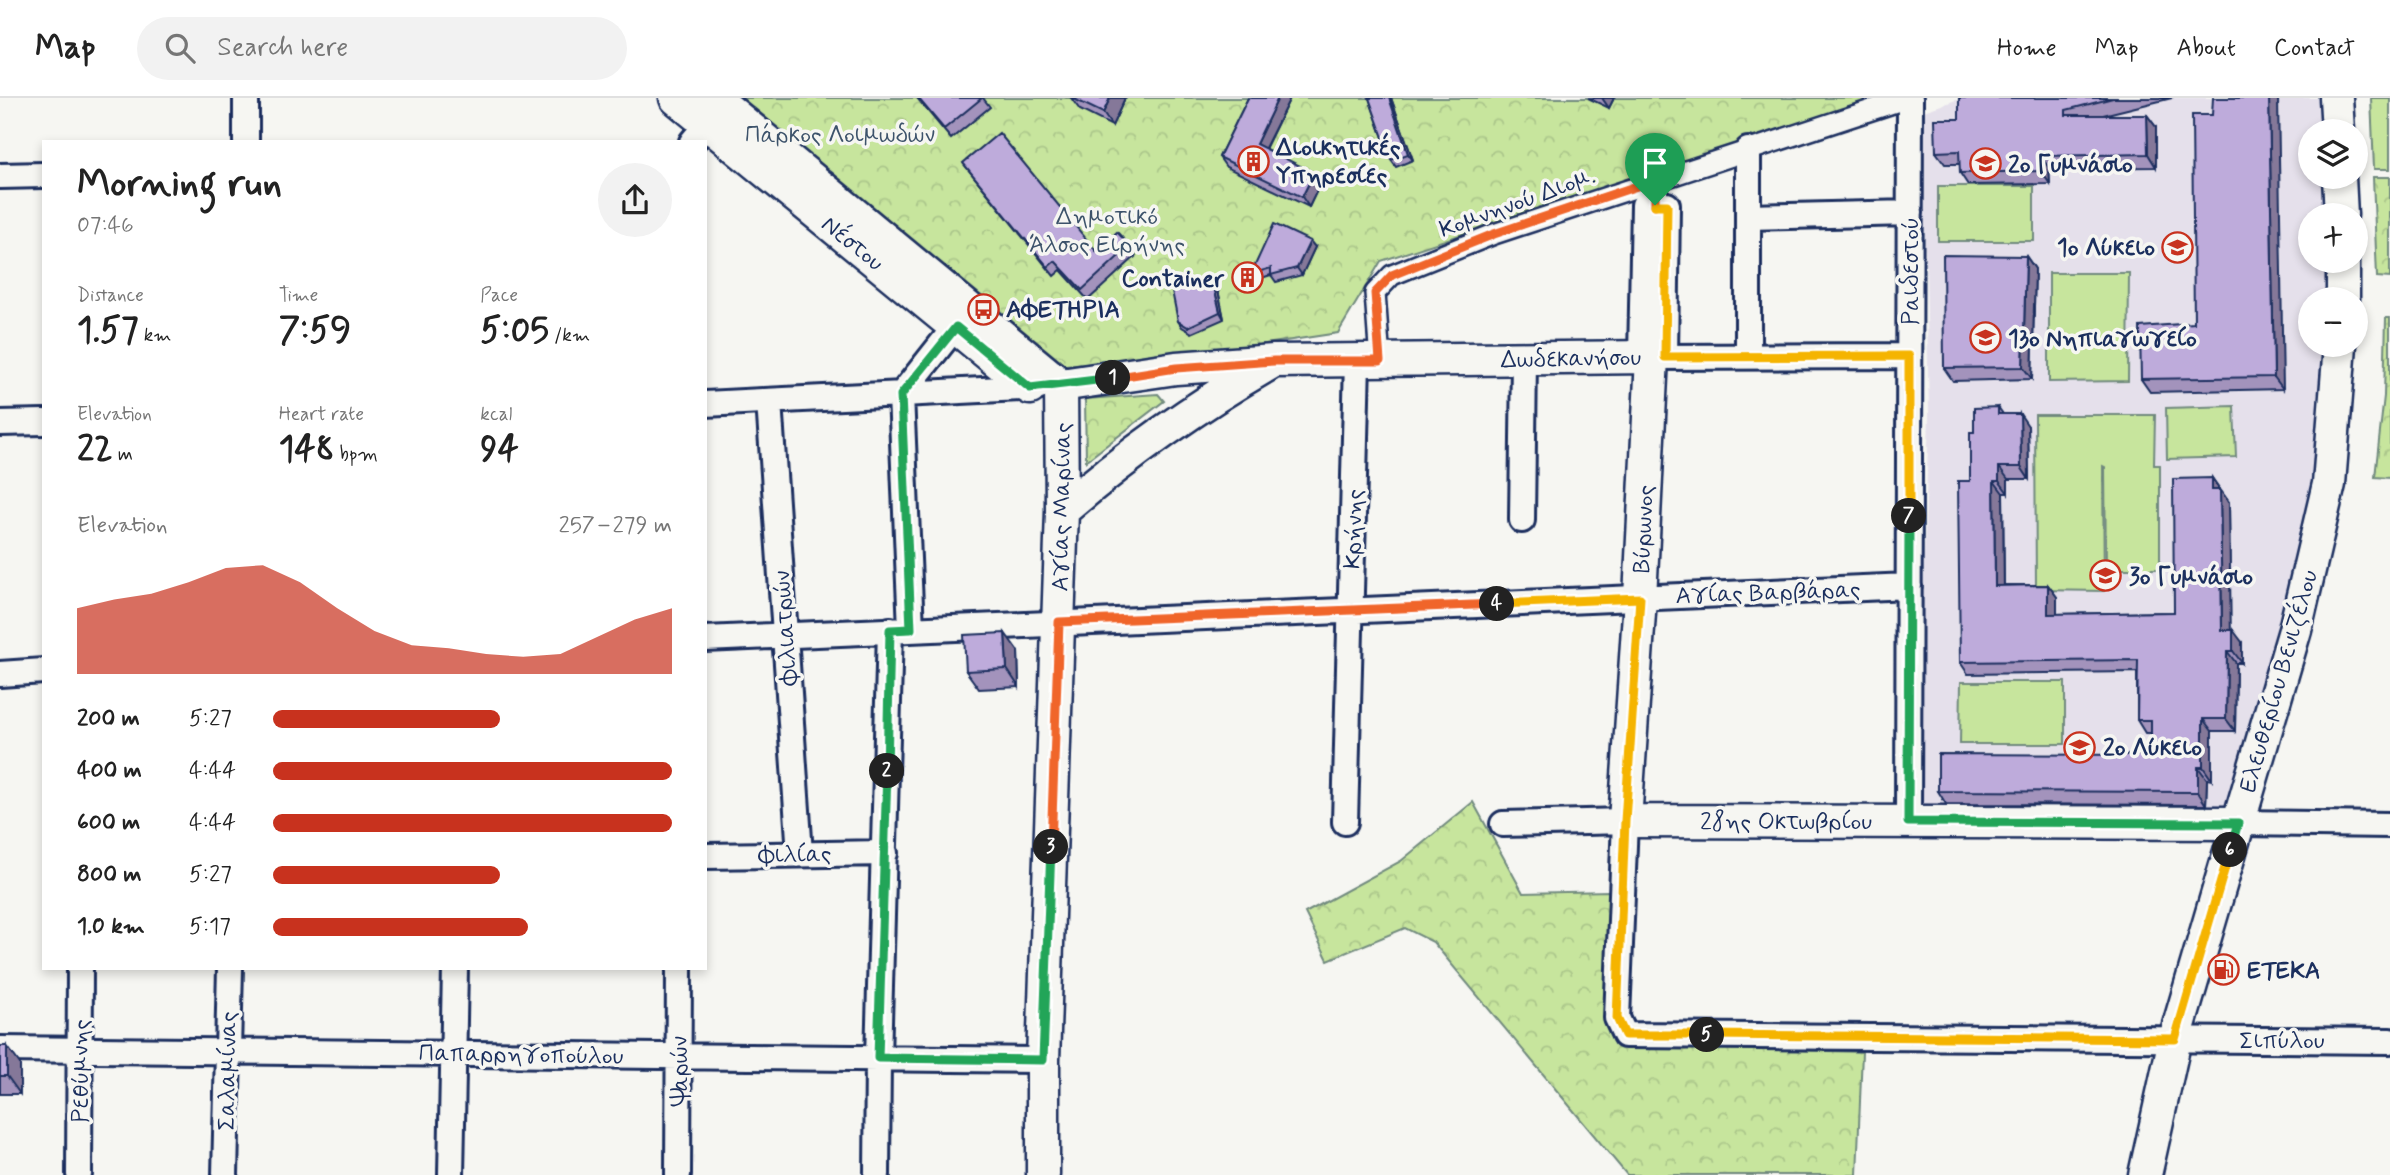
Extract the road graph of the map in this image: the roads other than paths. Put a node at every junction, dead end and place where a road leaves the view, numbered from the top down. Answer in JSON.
{"nodes":[{"id":1,"x":246,"y":98,"type":"edge"},
{"id":2,"x":676,"y":98,"type":"edge"},
{"id":3,"x":1909,"y":98,"type":"edge"},
{"id":4,"x":2336,"y":98,"type":"edge"},
{"id":5,"x":709,"y":117,"type":"edge"},
{"id":6,"x":2337,"y":119,"type":"edge"},
{"id":7,"x":246,"y":140,"type":"edge"},
{"id":8,"x":1748,"y":150,"type":"junction"},
{"id":9,"x":42,"y":175,"type":"edge"},
{"id":10,"x":0,"y":176,"type":"edge"},
{"id":11,"x":1655,"y":193,"type":"junction"},
{"id":12,"x":1910,"y":213,"type":"junction"},
{"id":13,"x":1748,"y":217,"type":"junction"},
{"id":14,"x":956,"y":327,"type":"junction"},
{"id":15,"x":1748,"y":356,"type":"junction"},
{"id":16,"x":1909,"y":356,"type":"junction"},
{"id":17,"x":1653,"y":357,"type":"junction"},
{"id":18,"x":2339,"y":357,"type":"edge"},
{"id":19,"x":1524,"y":359,"type":"junction"},
{"id":20,"x":1274,"y":361,"type":"junction"},
{"id":21,"x":1369,"y":361,"type":"junction"},
{"id":22,"x":1061,"y":385,"type":"junction"},
{"id":23,"x":1030,"y":388,"type":"junction"},
{"id":24,"x":901,"y":395,"type":"junction"},
{"id":25,"x":769,"y":401,"type":"junction"},
{"id":26,"x":707,"y":404,"type":"edge"},
{"id":27,"x":42,"y":422,"type":"edge"},
{"id":28,"x":0,"y":423,"type":"edge"},
{"id":29,"x":1062,"y":511,"type":"junction"},
{"id":30,"x":1522,"y":520,"type":"dead end"},
{"id":31,"x":1909,"y":586,"type":"junction"},
{"id":32,"x":1640,"y":598,"type":"junction"},
{"id":33,"x":1350,"y":610,"type":"junction"},
{"id":34,"x":1059,"y":622,"type":"junction"},
{"id":35,"x":901,"y":630,"type":"junction"},
{"id":36,"x":785,"y":635,"type":"junction"},
{"id":37,"x":707,"y":639,"type":"edge"},
{"id":38,"x":42,"y":671,"type":"edge"},
{"id":39,"x":0,"y":674,"type":"edge"},
{"id":40,"x":1625,"y":821,"type":"junction"},
{"id":41,"x":1345,"y":822,"type":"dead end"},
{"id":42,"x":1908,"y":822,"type":"junction"},
{"id":43,"x":2238,"y":823,"type":"junction"},
{"id":44,"x":1503,"y":824,"type":"dead end"},
{"id":45,"x":2390,"y":825,"type":"edge"},
{"id":46,"x":885,"y":853,"type":"junction"},
{"id":47,"x":800,"y":855,"type":"junction"},
{"id":48,"x":707,"y":856,"type":"edge"},
{"id":49,"x":80,"y":970,"type":"edge"},
{"id":50,"x":230,"y":970,"type":"edge"},
{"id":51,"x":455,"y":970,"type":"edge"},
{"id":52,"x":679,"y":970,"type":"edge"},
{"id":53,"x":1625,"y":1035,"type":"joint"},
{"id":54,"x":2175,"y":1039,"type":"junction"},
{"id":55,"x":2390,"y":1041,"type":"edge"},
{"id":56,"x":0,"y":1049,"type":"edge"},
{"id":57,"x":80,"y":1049,"type":"junction"},
{"id":58,"x":227,"y":1051,"type":"junction"},
{"id":59,"x":453,"y":1054,"type":"junction"},
{"id":60,"x":679,"y":1056,"type":"junction"},
{"id":61,"x":878,"y":1058,"type":"junction"},
{"id":62,"x":1043,"y":1060,"type":"junction"},
{"id":63,"x":79,"y":1175,"type":"edge"},
{"id":64,"x":225,"y":1175,"type":"edge"},
{"id":65,"x":451,"y":1175,"type":"edge"},
{"id":66,"x":678,"y":1175,"type":"edge"},
{"id":67,"x":877,"y":1175,"type":"edge"},
{"id":68,"x":1043,"y":1175,"type":"edge"},
{"id":69,"x":2145,"y":1175,"type":"edge"}],
"edges":[{"from":1,"to":7,"type":"street"},
{"from":2,"to":5,"type":"street","name":"Νέστου"},
{"from":3,"to":8,"type":"street","name":"Κομνηνού Διομ."},
{"from":3,"to":12,"type":"street","name":"Ραιδεστού"},
{"from":4,"to":6,"type":"street"},
{"from":5,"to":14,"type":"street","name":"Νέστου"},
{"from":5,"to":22,"type":"street","name":"Νέστου"},
{"from":8,"to":11,"type":"street","name":"Κομνηνού Διομ."},
{"from":8,"to":13,"type":"street"},
{"from":9,"to":10,"type":"street"},
{"from":11,"to":17,"type":"street","name":"Βύρωνος"},
{"from":11,"to":21,"type":"street","name":"Κομνηνού Διομ."},
{"from":12,"to":13,"type":"street"},
{"from":12,"to":16,"type":"street","name":"Ραιδεστού"},
{"from":13,"to":15,"type":"street"},
{"from":14,"to":23,"type":"street","name":"Νέστου"},
{"from":14,"to":24,"type":"street"},
{"from":15,"to":16,"type":"street","name":"Δωδεκανήσου"},
{"from":15,"to":17,"type":"street","name":"Δωδεκανήσου"},
{"from":16,"to":31,"type":"street","name":"Ραιδεστού"},
{"from":17,"to":19,"type":"street","name":"Δωδεκανήσου"},
{"from":17,"to":32,"type":"street","name":"Βύρωνος"},
{"from":18,"to":43,"type":"street","name":"Ελευθερίου Βενιζέλου"},
{"from":19,"to":21,"type":"street","name":"Δωδεκανήσου"},
{"from":19,"to":30,"type":"street"},
{"from":20,"to":21,"type":"street","name":"Δωδεκανήσου"},
{"from":20,"to":22,"type":"street","name":"Δωδεκανήσου"},
{"from":20,"to":29,"type":"street"},
{"from":21,"to":33,"type":"street","name":"Κρήνης"},
{"from":22,"to":23,"type":"street"},
{"from":22,"to":29,"type":"street","name":"Αγίας Μαρίνας"},
{"from":23,"to":24,"type":"street"},
{"from":24,"to":25,"type":"street"},
{"from":24,"to":35,"type":"street"},
{"from":25,"to":26,"type":"street"},
{"from":25,"to":36,"type":"street","name":"Φιλιατρών"},
{"from":27,"to":28,"type":"street"},
{"from":29,"to":34,"type":"street","name":"Αγίας Μαρίνας"},
{"from":31,"to":32,"type":"street","name":"Αγίας Βαρβάρας"},
{"from":31,"to":42,"type":"street","name":"Ραιδεστού"},
{"from":32,"to":33,"type":"street","name":"Αγίας Βαρβάρας"},
{"from":32,"to":40,"type":"street","name":"Βύρωνος"},
{"from":33,"to":34,"type":"street","name":"Αγίας Βαρβάρας"},
{"from":33,"to":41,"type":"street","name":"Κρήνης"},
{"from":34,"to":35,"type":"street","name":"Αγίας Βαρβάρας"},
{"from":34,"to":62,"type":"street","name":"Αγίας Μαρίνας"},
{"from":35,"to":36,"type":"street","name":"Αγίας Βαρβάρας"},
{"from":35,"to":46,"type":"street"},
{"from":36,"to":37,"type":"street","name":"Αγίας Βαρβάρας"},
{"from":36,"to":47,"type":"street","name":"Φιλιατρών"},
{"from":38,"to":39,"type":"street"},
{"from":40,"to":42,"type":"street","name":"28ης Οκτωβρίου"},
{"from":40,"to":44,"type":"street","name":"28ης Οκτωβρίου"},
{"from":40,"to":53,"type":"street","name":"Βύρωνος"},
{"from":42,"to":43,"type":"street","name":"28ης Οκτωβρίου"},
{"from":43,"to":45,"type":"street"},
{"from":43,"to":54,"type":"street","name":"Ελευθερίου Βενιζέλου"},
{"from":46,"to":47,"type":"street","name":"Φιλίας"},
{"from":46,"to":61,"type":"street"},
{"from":47,"to":48,"type":"street","name":"Φιλίας"},
{"from":49,"to":57,"type":"street","name":"Ρεθύμνης"},
{"from":50,"to":58,"type":"street","name":"Σαλαμίνας"},
{"from":51,"to":59,"type":"street"},
{"from":52,"to":60,"type":"street","name":"Ψαρών"},
{"from":53,"to":54,"type":"street","name":"Σιπύλου"},
{"from":54,"to":55,"type":"street","name":"Σιπύλου"},
{"from":54,"to":69,"type":"street","name":"Ελευθερίου Βενιζέλου"},
{"from":56,"to":57,"type":"street","name":"Παπαρρηγοπούλου"},
{"from":57,"to":58,"type":"street","name":"Παπαρρηγοπούλου"},
{"from":57,"to":63,"type":"street","name":"Ρεθύμνης"},
{"from":58,"to":59,"type":"street","name":"Παπαρρηγοπούλου"},
{"from":58,"to":64,"type":"street","name":"Σαλαμίνας"},
{"from":59,"to":60,"type":"street","name":"Παπαρρηγοπούλου"},
{"from":59,"to":65,"type":"street"},
{"from":60,"to":61,"type":"street","name":"Παπαρρηγοπούλου"},
{"from":60,"to":66,"type":"street","name":"Ψαρών"},
{"from":61,"to":62,"type":"street","name":"Παπαρρηγοπούλου"},
{"from":61,"to":67,"type":"street"},
{"from":62,"to":68,"type":"street","name":"Αγίας Μαρίνας"}]}
